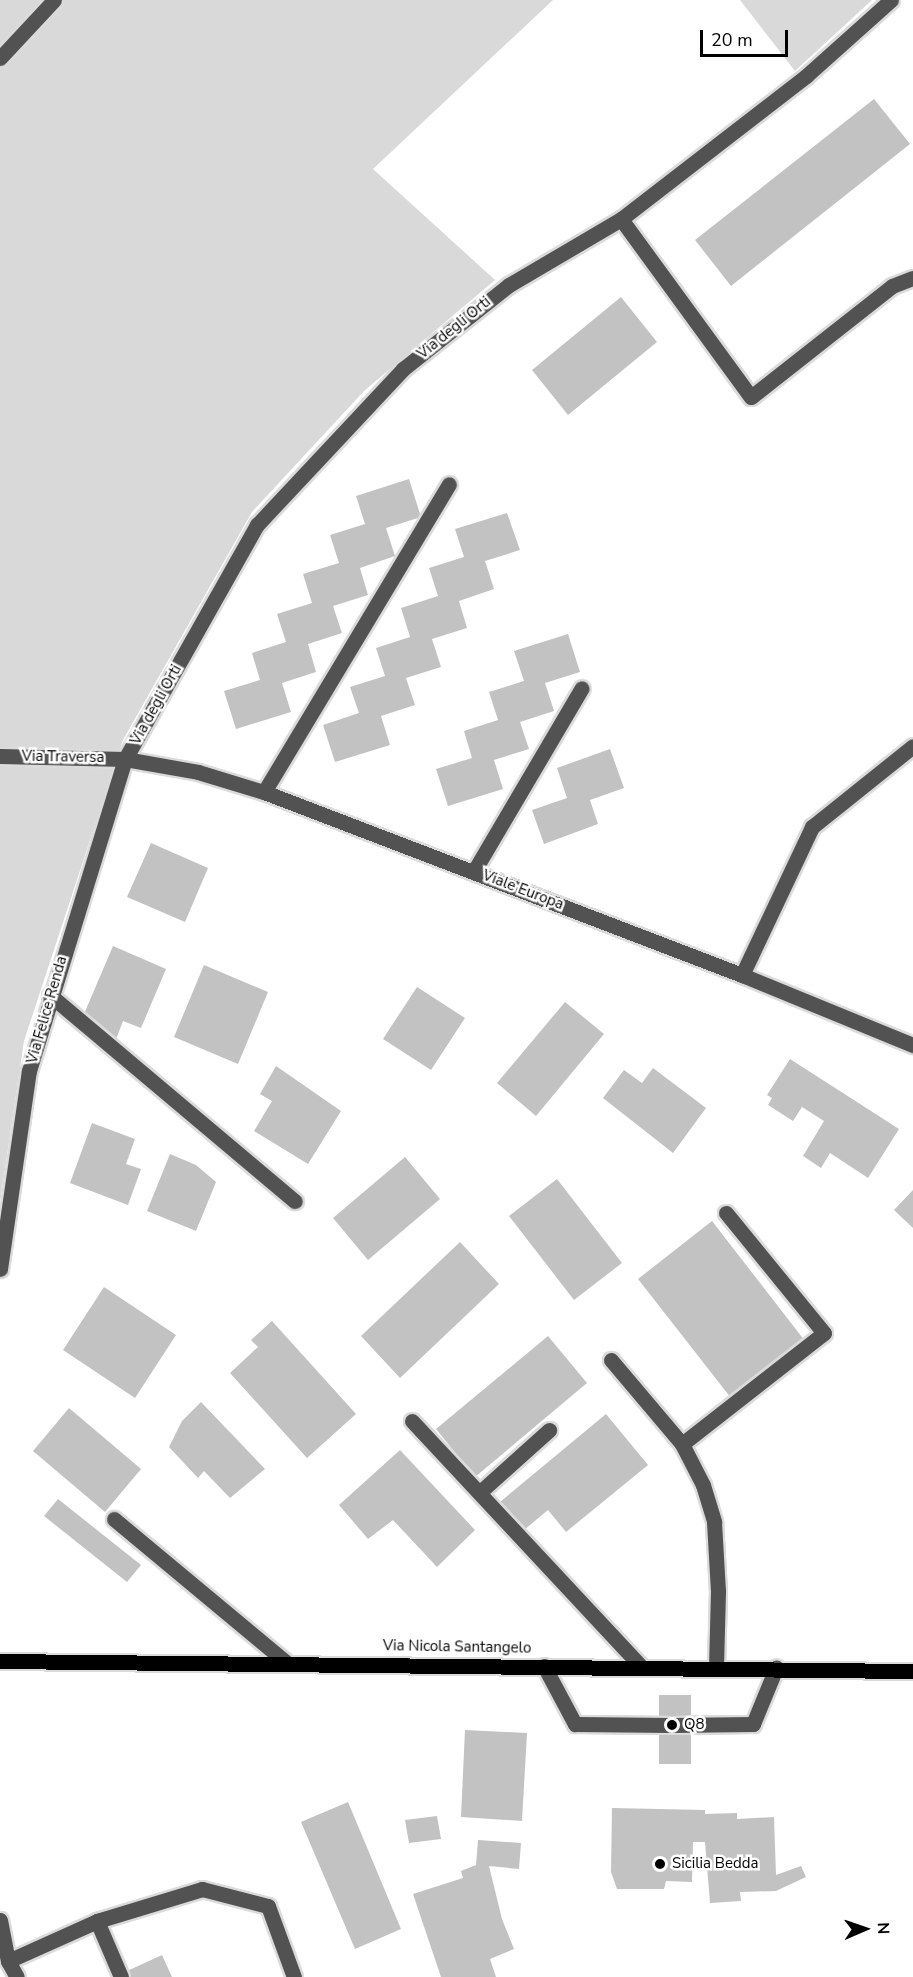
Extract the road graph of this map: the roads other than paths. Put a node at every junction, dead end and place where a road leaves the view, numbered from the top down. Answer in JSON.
{"nodes":[{"id":1,"x":54,"y":0,"type":"edge"},
{"id":2,"x":891,"y":0,"type":"edge"},
{"id":3,"x":0,"y":58,"type":"edge"},
{"id":4,"x":621,"y":219,"type":"junction"},
{"id":5,"x":913,"y":278,"type":"edge"},
{"id":6,"x":449,"y":484,"type":"dead end"},
{"id":7,"x":582,"y":688,"type":"dead end"},
{"id":8,"x":913,"y":746,"type":"edge"},
{"id":9,"x":0,"y":756,"type":"edge"},
{"id":10,"x":125,"y":759,"type":"junction"},
{"id":11,"x":264,"y":792,"type":"junction"},
{"id":12,"x":474,"y":872,"type":"junction"},
{"id":13,"x":742,"y":975,"type":"junction"},
{"id":14,"x":50,"y":994,"type":"junction"},
{"id":15,"x":913,"y":1045,"type":"edge"},
{"id":16,"x":295,"y":1201,"type":"dead end"},
{"id":17,"x":726,"y":1213,"type":"dead end"},
{"id":18,"x":0,"y":1269,"type":"edge"},
{"id":19,"x":611,"y":1360,"type":"dead end"},
{"id":20,"x":412,"y":1421,"type":"dead end"},
{"id":21,"x":549,"y":1430,"type":"dead end"},
{"id":22,"x":682,"y":1444,"type":"junction"},
{"id":23,"x":480,"y":1492,"type":"junction"},
{"id":24,"x":114,"y":1519,"type":"dead end"},
{"id":25,"x":0,"y":1661,"type":"edge"},
{"id":26,"x":287,"y":1663,"type":"junction"},
{"id":27,"x":544,"y":1666,"type":"junction"},
{"id":28,"x":640,"y":1667,"type":"junction"},
{"id":29,"x":716,"y":1667,"type":"junction"},
{"id":30,"x":776,"y":1668,"type":"junction"},
{"id":31,"x":913,"y":1671,"type":"edge"},
{"id":32,"x":0,"y":1920,"type":"edge"},
{"id":33,"x":97,"y":1921,"type":"junction"},
{"id":34,"x":8,"y":1961,"type":"junction"},
{"id":35,"x":17,"y":1977,"type":"edge"},
{"id":36,"x":121,"y":1977,"type":"edge"},
{"id":37,"x":294,"y":1977,"type":"edge"}],
"edges":[{"from":1,"to":3,"type":"street"},
{"from":2,"to":4,"type":"street","name":"Via degli Orti"},
{"from":4,"to":5,"type":"street"},
{"from":4,"to":10,"type":"street","name":"Via degli Orti"},
{"from":6,"to":11,"type":"street"},
{"from":7,"to":12,"type":"street"},
{"from":8,"to":13,"type":"street"},
{"from":9,"to":10,"type":"street","name":"Via Traversa"},
{"from":10,"to":11,"type":"street","name":"Viale Europa"},
{"from":10,"to":14,"type":"street","name":"Via Felice Renda"},
{"from":11,"to":12,"type":"street","name":"Viale Europa"},
{"from":12,"to":13,"type":"street","name":"Viale Europa"},
{"from":13,"to":15,"type":"street","name":"Viale Europa"},
{"from":14,"to":16,"type":"street"},
{"from":14,"to":18,"type":"street","name":"Via Felice Renda"},
{"from":17,"to":22,"type":"street"},
{"from":19,"to":22,"type":"street"},
{"from":20,"to":23,"type":"street"},
{"from":21,"to":23,"type":"street"},
{"from":22,"to":29,"type":"street"},
{"from":23,"to":28,"type":"street"},
{"from":24,"to":26,"type":"street"},
{"from":25,"to":26,"type":"main road","name":"Via Nicola Santangelo"},
{"from":26,"to":27,"type":"main road","name":"Via Nicola Santangelo"},
{"from":27,"to":28,"type":"main road","name":"Via Nicola Santangelo"},
{"from":27,"to":30,"type":"street"},
{"from":28,"to":29,"type":"main road","name":"Via Nicola Santangelo"},
{"from":29,"to":30,"type":"main road","name":"Via Nicola Santangelo"},
{"from":30,"to":31,"type":"main road","name":"Via Nicola Santangelo"},
{"from":32,"to":34,"type":"street"},
{"from":33,"to":34,"type":"street"},
{"from":33,"to":36,"type":"street"},
{"from":33,"to":37,"type":"street"},
{"from":34,"to":35,"type":"street"}]}
